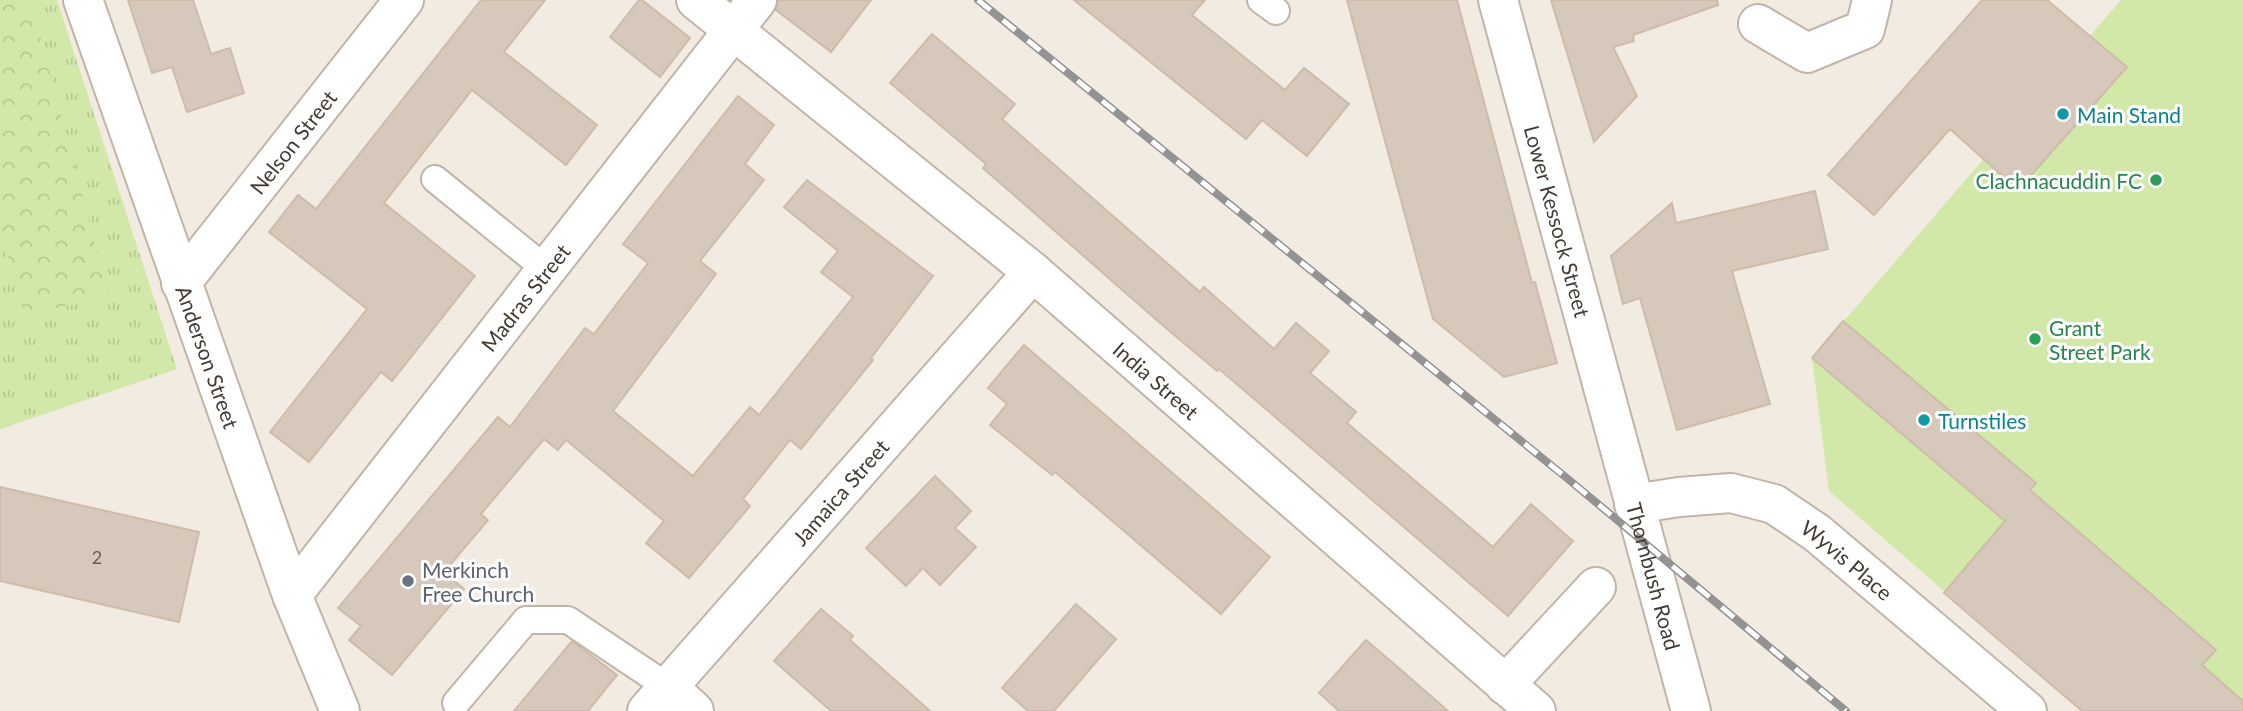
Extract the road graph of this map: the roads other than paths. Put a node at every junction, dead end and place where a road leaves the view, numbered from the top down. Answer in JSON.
{"nodes":[{"id":1,"x":83,"y":0,"type":"edge"},
{"id":2,"x":404,"y":0,"type":"edge"},
{"id":3,"x":696,"y":0,"type":"edge"},
{"id":4,"x":757,"y":0,"type":"edge"},
{"id":5,"x":1498,"y":0,"type":"edge"},
{"id":6,"x":1872,"y":0,"type":"edge"},
{"id":7,"x":1759,"y":24,"type":"dead end"},
{"id":8,"x":733,"y":30,"type":"junction"},
{"id":9,"x":435,"y":179,"type":"dead end"},
{"id":10,"x":547,"y":270,"type":"junction"},
{"id":11,"x":1033,"y":272,"type":"junction"},
{"id":12,"x":181,"y":283,"type":"junction"},
{"id":13,"x":1618,"y":442,"type":"joint"},
{"id":14,"x":1634,"y":504,"type":"junction"},
{"id":15,"x":1596,"y":587,"type":"dead end"},
{"id":16,"x":292,"y":595,"type":"junction"},
{"id":17,"x":1505,"y":685,"type":"junction"},
{"id":18,"x":456,"y":703,"type":"dead end"},
{"id":19,"x":669,"y":703,"type":"edge"},
{"id":20,"x":340,"y":711,"type":"edge"},
{"id":21,"x":1536,"y":711,"type":"edge"},
{"id":22,"x":1691,"y":711,"type":"edge"},
{"id":23,"x":2026,"y":711,"type":"edge"}],
"edges":[{"from":1,"to":12,"type":"street","name":"Anderson Street"},
{"from":2,"to":12,"type":"street","name":"Nelson Street"},
{"from":3,"to":8,"type":"street","name":"India Street"},
{"from":4,"to":8,"type":"street","name":"Madras Street"},
{"from":5,"to":13,"type":"street","name":"Lower Kessock Street"},
{"from":6,"to":7,"type":"street"},
{"from":8,"to":10,"type":"street","name":"Madras Street"},
{"from":8,"to":11,"type":"street","name":"India Street"},
{"from":9,"to":10,"type":"lane"},
{"from":10,"to":16,"type":"street","name":"Madras Street"},
{"from":11,"to":17,"type":"street","name":"India Street"},
{"from":11,"to":19,"type":"street","name":"Jamaica Street"},
{"from":12,"to":16,"type":"street","name":"Anderson Street"},
{"from":13,"to":14,"type":"street","name":"Thornbush Road"},
{"from":14,"to":22,"type":"street","name":"Thornbush Road"},
{"from":14,"to":23,"type":"street","name":"Wyvis Place"},
{"from":15,"to":17,"type":"street"},
{"from":16,"to":20,"type":"street","name":"Anderson Street"},
{"from":17,"to":21,"type":"street"},
{"from":18,"to":19,"type":"lane"}]}
